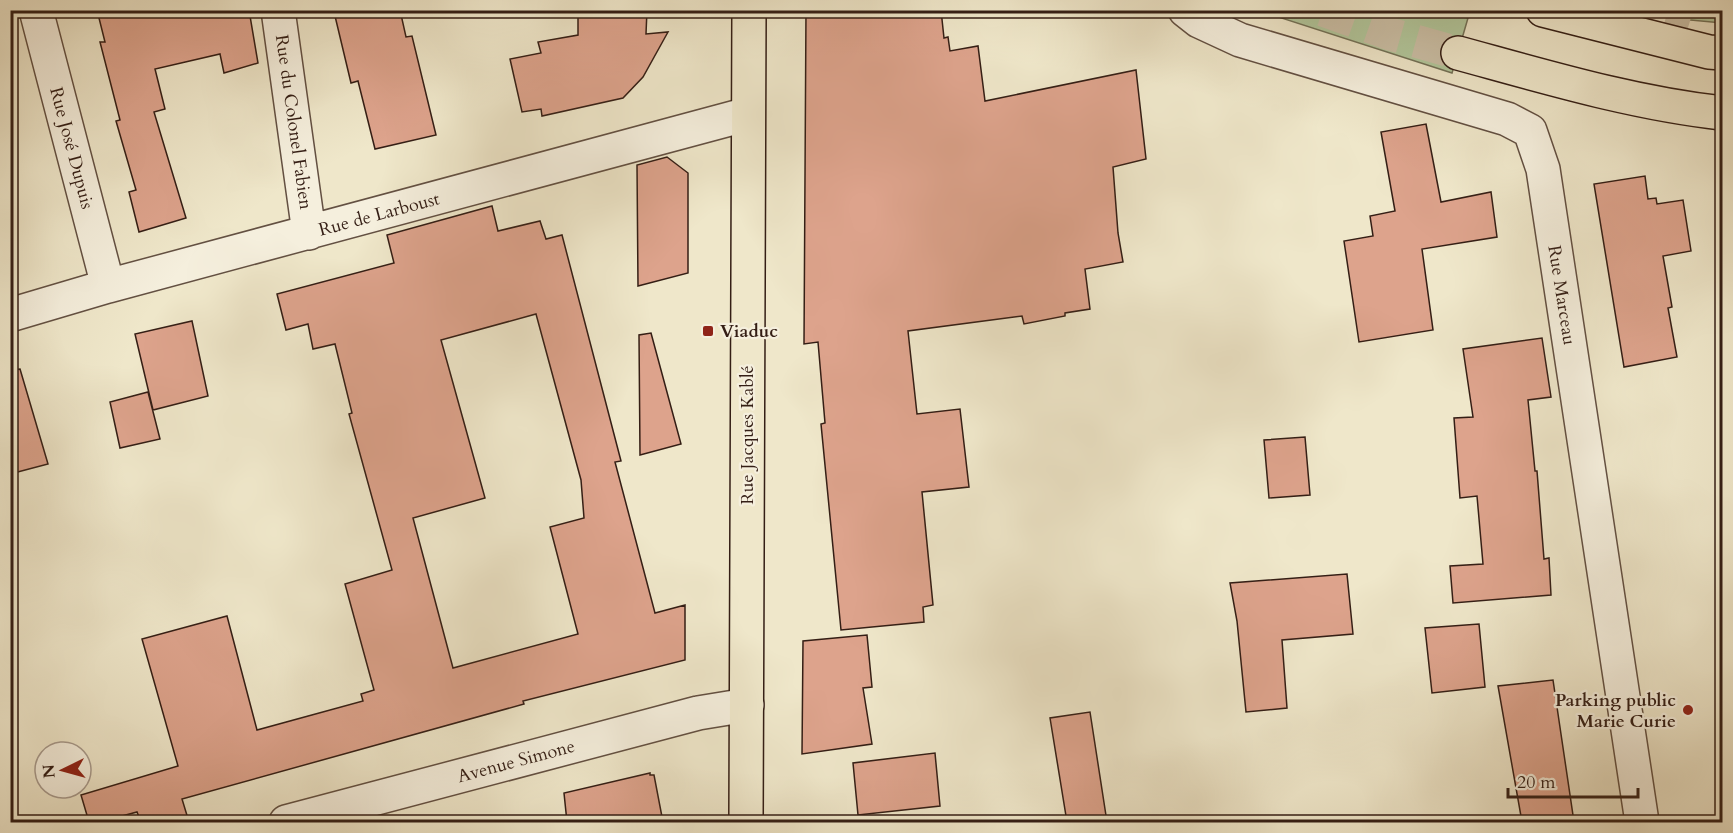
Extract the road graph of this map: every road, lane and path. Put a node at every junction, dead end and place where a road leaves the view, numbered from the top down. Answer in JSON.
{"nodes":[{"id":1,"x":36,"y":10,"type":"edge"},
{"id":2,"x":278,"y":10,"type":"edge"},
{"id":3,"x":749,"y":10,"type":"edge"},
{"id":4,"x":1185,"y":10,"type":"edge"},
{"id":5,"x":1543,"y":10,"type":"edge"},
{"id":6,"x":1458,"y":53,"type":"tunnel mouth"},
{"id":7,"x":1722,"y":53,"type":"edge"},
{"id":8,"x":1722,"y":113,"type":"edge"},
{"id":9,"x":748,"y":114,"type":"junction"},
{"id":10,"x":309,"y":233,"type":"junction"},
{"id":11,"x":108,"y":286,"type":"junction"},
{"id":12,"x":10,"y":315,"type":"edge"},
{"id":13,"x":747,"y":705,"type":"junction"},
{"id":14,"x":286,"y":822,"type":"edge"},
{"id":15,"x":746,"y":822,"type":"edge"},
{"id":16,"x":1642,"y":822,"type":"edge"}],
"edges":[{"from":1,"to":11,"type":"street","name":"Rue José Dupuis"},
{"from":2,"to":10,"type":"street","name":"Rue du Colonel Fabien"},
{"from":3,"to":9,"type":"main road","name":"Rue Jacques Kablé"},
{"from":4,"to":16,"type":"street","name":"Rue Marceau"},
{"from":5,"to":7,"type":"main road"},
{"from":6,"to":8,"type":"main road"},
{"from":9,"to":10,"type":"street","name":"Rue de Larboust"},
{"from":9,"to":13,"type":"main road","name":"Rue Jacques Kablé"},
{"from":10,"to":11,"type":"street","name":"Rue de Larboust"},
{"from":11,"to":12,"type":"street","name":"Rue de Larboust"},
{"from":13,"to":14,"type":"street","name":"Avenue Simone"},
{"from":13,"to":15,"type":"main road","name":"Rue Jacques Kablé"}]}
